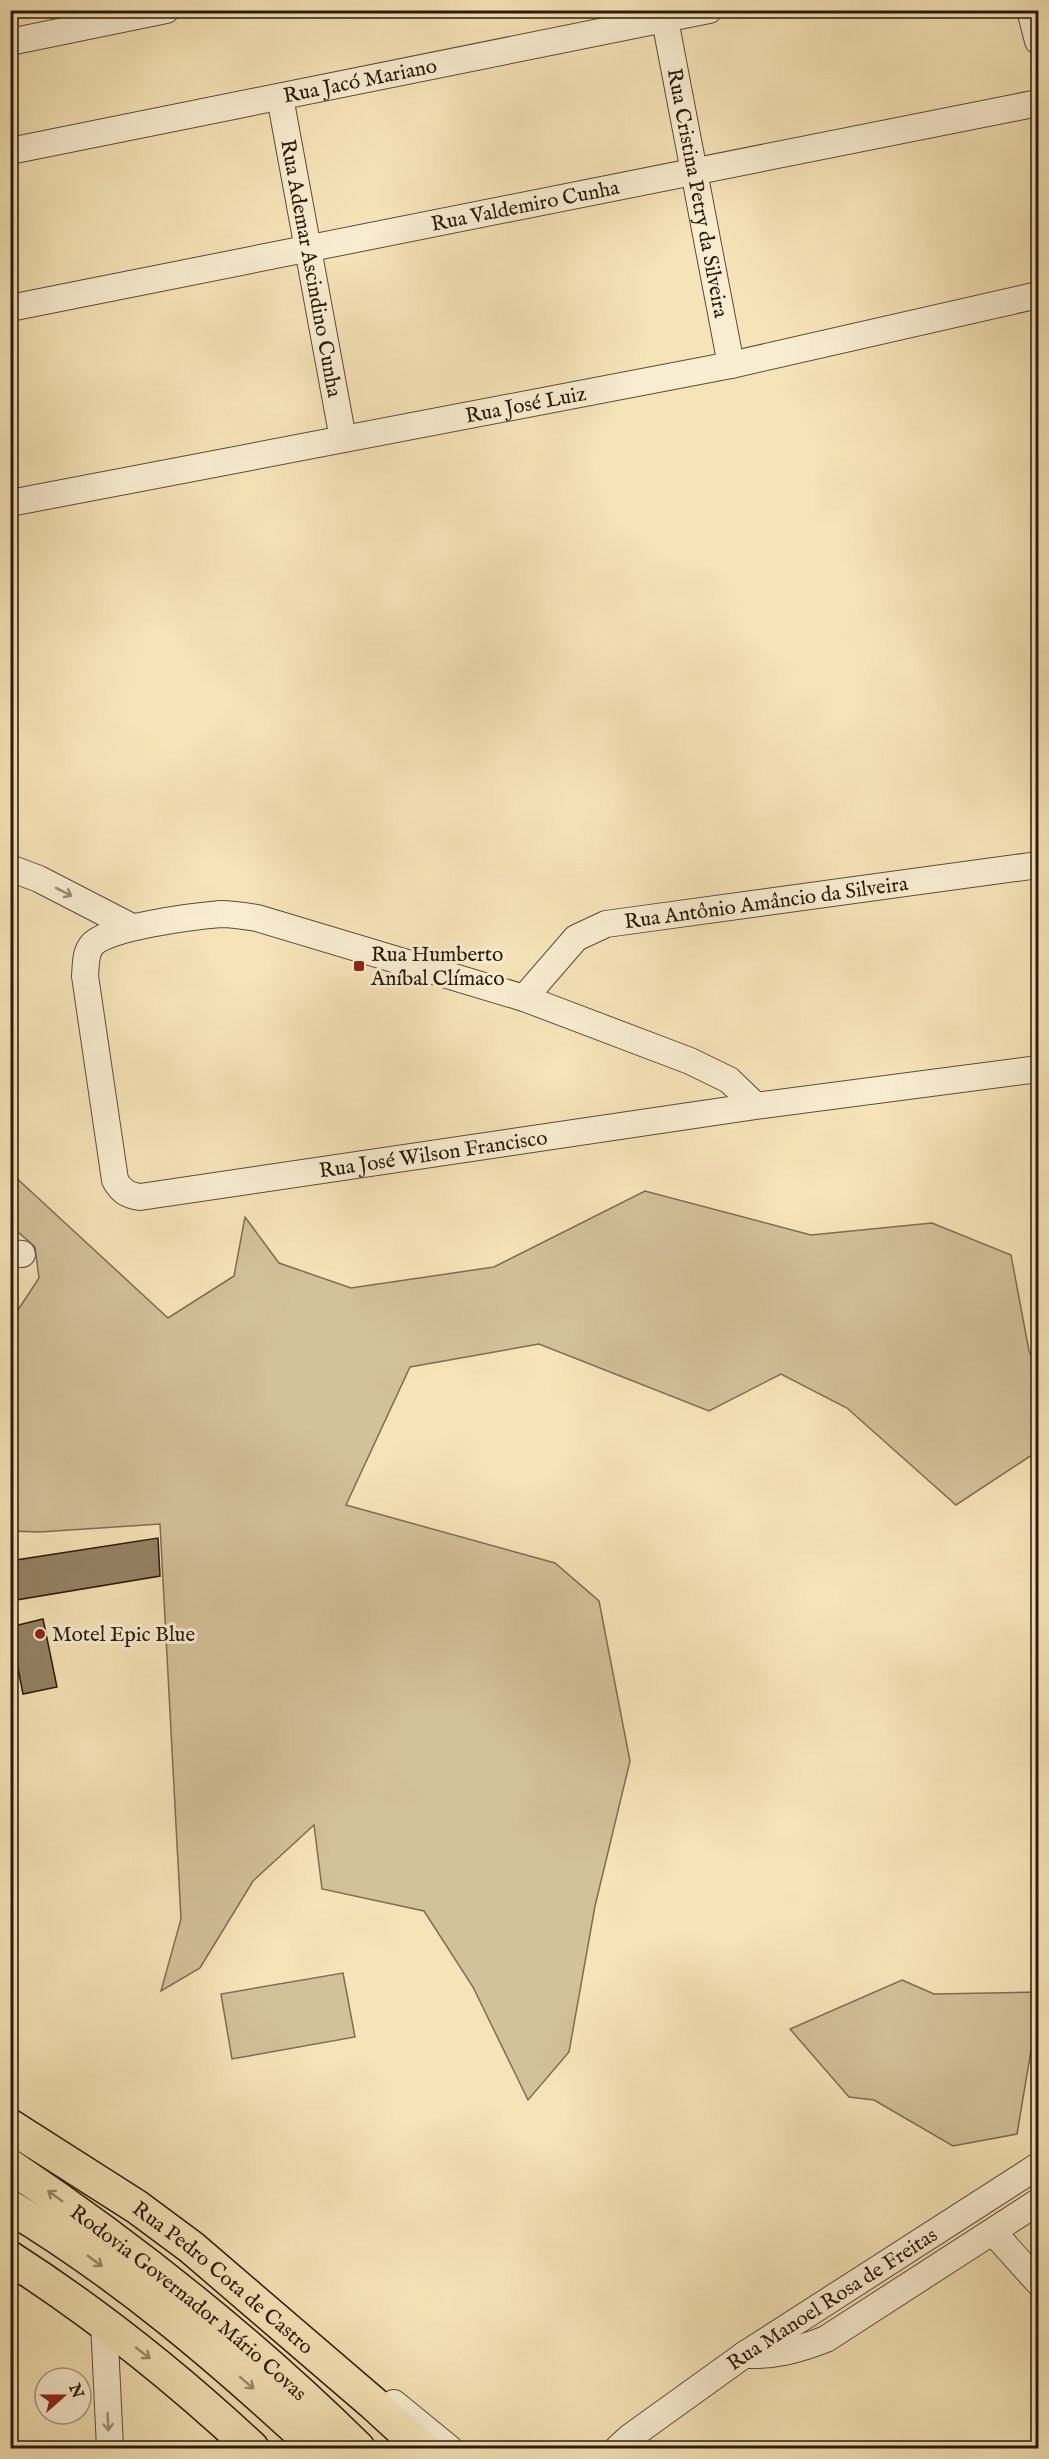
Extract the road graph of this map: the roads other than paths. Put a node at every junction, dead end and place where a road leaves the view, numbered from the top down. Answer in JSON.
{"nodes":[{"id":1,"x":166,"y":10,"type":"edge"},
{"id":2,"x":709,"y":10,"type":"edge"},
{"id":3,"x":1030,"y":10,"type":"edge"},
{"id":4,"x":664,"y":20,"type":"junction"},
{"id":5,"x":1038,"y":41,"type":"edge"},
{"id":6,"x":10,"y":42,"type":"edge"},
{"id":7,"x":280,"y":97,"type":"junction"},
{"id":8,"x":1038,"y":103,"type":"edge"},
{"id":9,"x":10,"y":151,"type":"edge"},
{"id":10,"x":694,"y":171,"type":"junction"},
{"id":11,"x":308,"y":249,"type":"junction"},
{"id":12,"x":1038,"y":296,"type":"edge"},
{"id":13,"x":10,"y":308,"type":"edge"},
{"id":14,"x":731,"y":365,"type":"junction"},
{"id":15,"x":343,"y":440,"type":"junction"},
{"id":16,"x":10,"y":503,"type":"edge"},
{"id":17,"x":1038,"y":865,"type":"edge"},
{"id":18,"x":10,"y":868,"type":"edge"},
{"id":19,"x":132,"y":927,"type":"junction"},
{"id":20,"x":524,"y":998,"type":"junction"},
{"id":21,"x":1038,"y":1069,"type":"edge"},
{"id":22,"x":756,"y":1106,"type":"junction"},
{"id":23,"x":10,"y":2126,"type":"edge"},
{"id":24,"x":10,"y":2166,"type":"edge"},
{"id":25,"x":1038,"y":2166,"type":"edge"},
{"id":26,"x":1038,"y":2202,"type":"edge"},
{"id":27,"x":10,"y":2207,"type":"edge"},
{"id":28,"x":993,"y":2232,"type":"junction"},
{"id":29,"x":924,"y":2238,"type":"junction"},
{"id":30,"x":956,"y":2254,"type":"junction"},
{"id":31,"x":10,"y":2258,"type":"edge"},
{"id":32,"x":1038,"y":2282,"type":"edge"},
{"id":33,"x":104,"y":2322,"type":"junction"},
{"id":34,"x":290,"y":2331,"type":"junction"},
{"id":35,"x":744,"y":2355,"type":"junction"},
{"id":36,"x":624,"y":2443,"type":"edge"},
{"id":37,"x":110,"y":2448,"type":"edge"},
{"id":38,"x":252,"y":2448,"type":"edge"},
{"id":39,"x":317,"y":2448,"type":"edge"},
{"id":40,"x":358,"y":2448,"type":"edge"},
{"id":41,"x":422,"y":2448,"type":"edge"},
{"id":42,"x":448,"y":2448,"type":"edge"},
{"id":43,"x":603,"y":2448,"type":"edge"}],
"edges":[{"from":1,"to":6,"type":"street"},
{"from":2,"to":4,"type":"street","name":"Rua Jacó Mariano"},
{"from":3,"to":5,"type":"street"},
{"from":4,"to":7,"type":"street","name":"Rua Jacó Mariano"},
{"from":4,"to":10,"type":"street","name":"Rua Cristina Petry da Silveira"},
{"from":7,"to":9,"type":"street","name":"Rua Jacó Mariano"},
{"from":7,"to":11,"type":"street","name":"Rua Ademar Ascindino Cunha"},
{"from":8,"to":10,"type":"street","name":"Rua Valdemiro Cunha"},
{"from":10,"to":11,"type":"street","name":"Rua Valdemiro Cunha"},
{"from":10,"to":14,"type":"street","name":"Rua Cristina Petry da Silveira"},
{"from":11,"to":13,"type":"street","name":"Rua Valdemiro Cunha"},
{"from":11,"to":15,"type":"street","name":"Rua Ademar Ascindino Cunha"},
{"from":12,"to":14,"type":"street","name":"Rua José Luiz"},
{"from":14,"to":15,"type":"street","name":"Rua José Luiz"},
{"from":15,"to":16,"type":"street","name":"Rua José Luiz"},
{"from":17,"to":20,"type":"street","name":"Rua Antônio Amâncio da Silveira"},
{"from":18,"to":19,"type":"street","one_way":true},
{"from":19,"to":20,"type":"street"},
{"from":19,"to":22,"type":"street","name":"Rua José Wilson Francisco"},
{"from":20,"to":22,"type":"street"},
{"from":21,"to":22,"type":"street","name":"Rua José Wilson Francisco"},
{"from":23,"to":34,"type":"main road","name":"Rua Pedro Cota de Castro"},
{"from":40,"to":24,"type":"main road","name":"Rodovia Governador Mário Covas","one_way":true},
{"from":25,"to":29,"type":"street","name":"Rua Manoel Rosa de Freitas"},
{"from":26,"to":28,"type":"street"},
{"from":27,"to":39,"type":"main road","name":"Rodovia Governador Mário Covas","one_way":true},
{"from":28,"to":30,"type":"street"},
{"from":28,"to":32,"type":"street"},
{"from":29,"to":30,"type":"street"},
{"from":29,"to":35,"type":"street","name":"Rua Manoel Rosa de Freitas"},
{"from":30,"to":35,"type":"street"},
{"from":31,"to":33,"type":"main road"},
{"from":33,"to":37,"type":"street","one_way":true},
{"from":33,"to":38,"type":"main road","one_way":true},
{"from":34,"to":41,"type":"main road","name":"Rua Pedro Cota de Castro"},
{"from":34,"to":42,"type":"street"},
{"from":35,"to":36,"type":"street","name":"Rua Manoel Rosa de Freitas"},
{"from":36,"to":43,"type":"street","name":"Rua Manoel Rosa de Freitas"}]}
